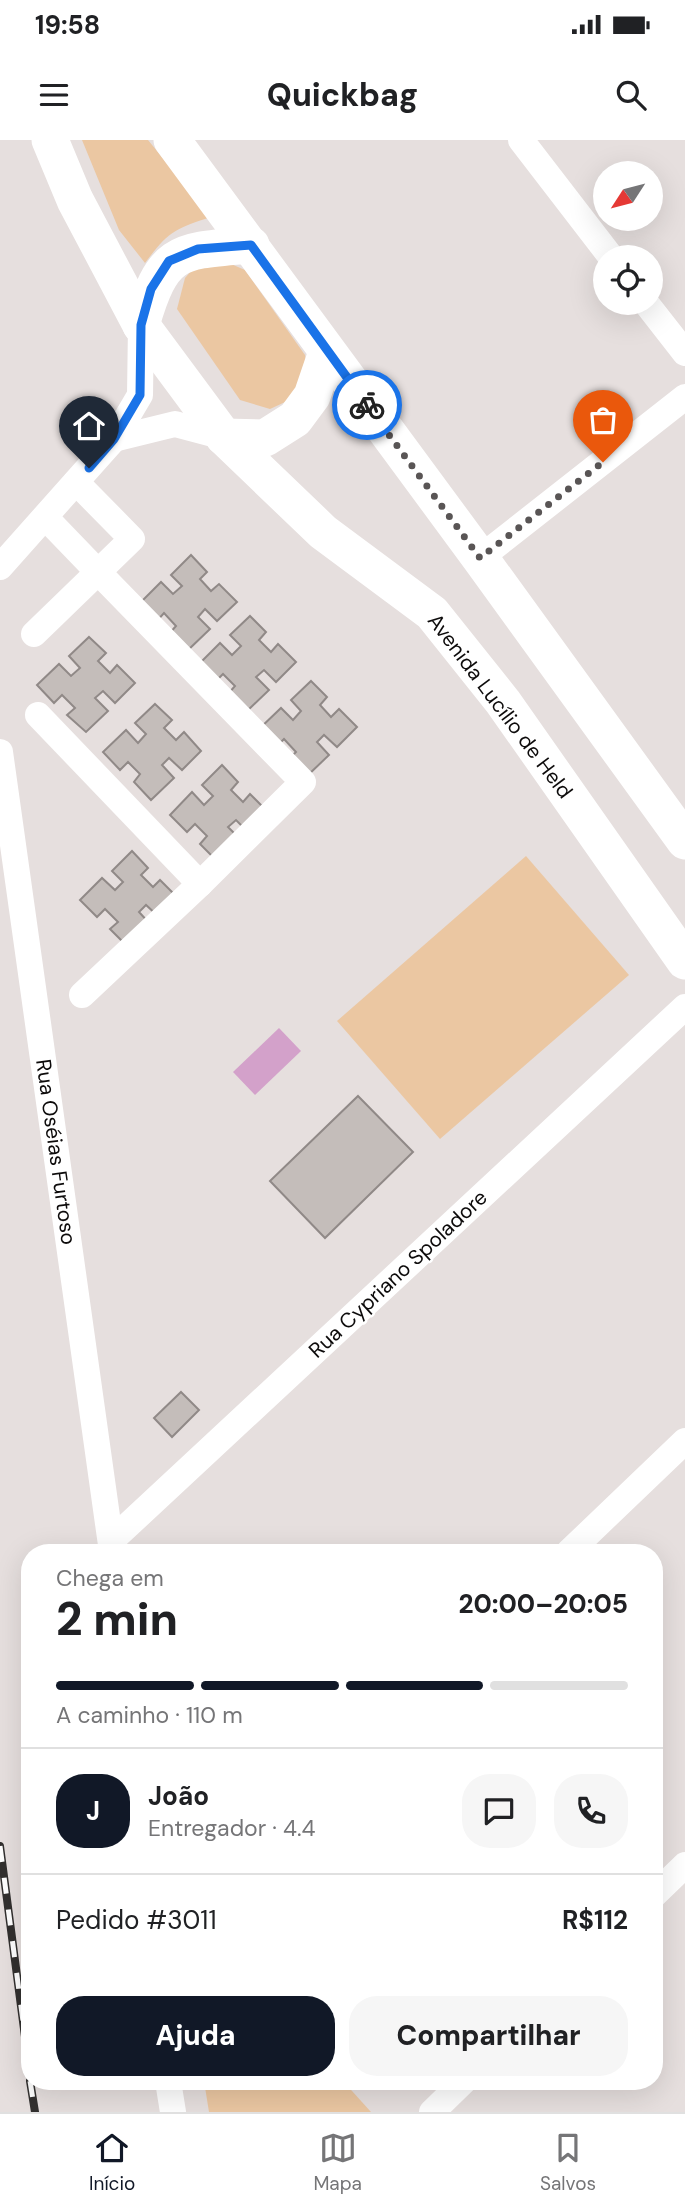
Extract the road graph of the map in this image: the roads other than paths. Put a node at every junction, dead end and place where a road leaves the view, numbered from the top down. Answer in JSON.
{"nodes":[{"id":1,"x":50,"y":140,"type":"edge"},
{"id":2,"x":172,"y":140,"type":"edge"},
{"id":3,"x":521,"y":140,"type":"edge"},
{"id":4,"x":251,"y":245,"type":"junction"},
{"id":5,"x":602,"y":245,"type":"edge"},
{"id":6,"x":655,"y":315,"type":"edge"},
{"id":7,"x":141,"y":325,"type":"junction"},
{"id":8,"x":327,"y":352,"type":"junction"},
{"id":9,"x":685,"y":353,"type":"edge"},
{"id":10,"x":685,"y":397,"type":"edge"},
{"id":11,"x":225,"y":437,"type":"junction"},
{"id":12,"x":114,"y":439,"type":"junction"},
{"id":13,"x":76,"y":482,"type":"junction"},
{"id":14,"x":45,"y":517,"type":"junction"},
{"id":15,"x":480,"y":558,"type":"junction"},
{"id":16,"x":0,"y":568,"type":"edge"},
{"id":17,"x":98,"y":572,"type":"junction"},
{"id":18,"x":34,"y":634,"type":"dead end"},
{"id":19,"x":38,"y":715,"type":"dead end"},
{"id":20,"x":0,"y":752,"type":"edge"},
{"id":21,"x":685,"y":841,"type":"edge"},
{"id":22,"x":200,"y":884,"type":"junction"},
{"id":23,"x":685,"y":961,"type":"edge"},
{"id":24,"x":82,"y":995,"type":"dead end"},
{"id":25,"x":685,"y":1007,"type":"edge"},
{"id":26,"x":685,"y":1441,"type":"edge"},
{"id":27,"x":112,"y":1544,"type":"edge"},
{"id":28,"x":115,"y":1544,"type":"edge"},
{"id":29,"x":577,"y":1544,"type":"edge"},
{"id":30,"x":685,"y":1865,"type":"edge"},
{"id":31,"x":663,"y":1886,"type":"edge"},
{"id":32,"x":169,"y":2090,"type":"edge"},
{"id":33,"x":455,"y":2090,"type":"edge"},
{"id":34,"x":173,"y":2112,"type":"edge"},
{"id":35,"x":432,"y":2112,"type":"edge"}],
"edges":[{"from":1,"to":7,"type":"main road","name":"Avenida Lucílio de Held"},
{"from":2,"to":4,"type":"main road"},
{"from":3,"to":5,"type":"street"},
{"from":4,"to":7,"type":"main road"},
{"from":4,"to":8,"type":"main road"},
{"from":6,"to":9,"type":"street"},
{"from":7,"to":11,"type":"main road","name":"Avenida Lucílio de Held"},
{"from":7,"to":12,"type":"street"},
{"from":8,"to":11,"type":"main road"},
{"from":8,"to":15,"type":"main road"},
{"from":10,"to":15,"type":"street"},
{"from":11,"to":12,"type":"street"},
{"from":11,"to":23,"type":"main road","name":"Avenida Lucílio de Held"},
{"from":12,"to":13,"type":"street"},
{"from":13,"to":14,"type":"street"},
{"from":13,"to":17,"type":"street"},
{"from":14,"to":16,"type":"street"},
{"from":14,"to":17,"type":"street"},
{"from":15,"to":21,"type":"main road"},
{"from":17,"to":18,"type":"street"},
{"from":17,"to":22,"type":"street"},
{"from":19,"to":22,"type":"street"},
{"from":20,"to":27,"type":"street","name":"Rua Oséias Furtoso"},
{"from":22,"to":24,"type":"street"},
{"from":25,"to":28,"type":"street","name":"Rua Cypriano Spoladore"},
{"from":26,"to":29,"type":"street"},
{"from":30,"to":31,"type":"street"},
{"from":32,"to":34,"type":"street"},
{"from":33,"to":35,"type":"street"}]}
